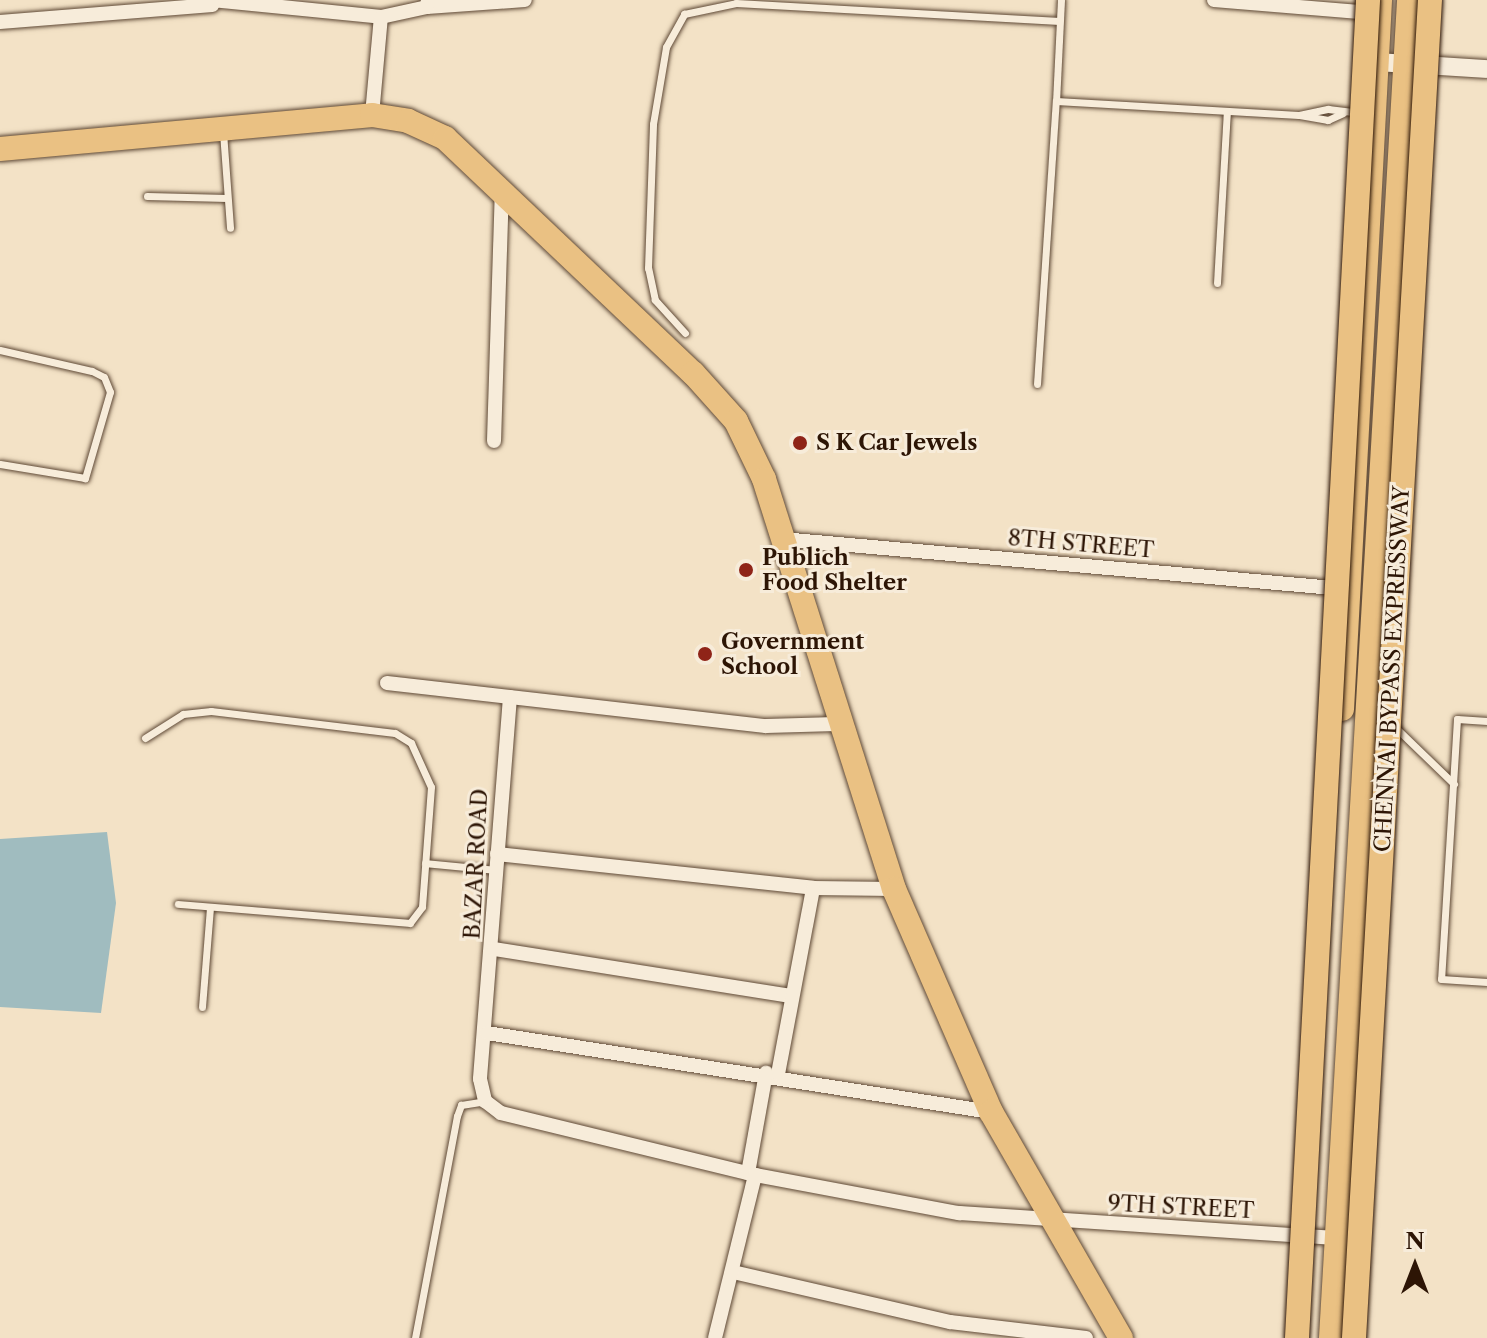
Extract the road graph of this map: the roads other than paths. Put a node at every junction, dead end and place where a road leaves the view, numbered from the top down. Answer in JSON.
{"nodes":[{"id":1,"x":525,"y":0,"type":"edge"},
{"id":2,"x":1061,"y":0,"type":"edge"},
{"id":3,"x":1214,"y":0,"type":"edge"},
{"id":4,"x":1409,"y":0,"type":"edge"},
{"id":5,"x":1430,"y":0,"type":"edge"},
{"id":6,"x":212,"y":3,"type":"edge"},
{"id":7,"x":427,"y":3,"type":"edge"},
{"id":8,"x":1376,"y":5,"type":"edge"},
{"id":9,"x":381,"y":17,"type":"junction"},
{"id":10,"x":1060,"y":21,"type":"junction"},
{"id":11,"x":0,"y":22,"type":"edge"},
{"id":12,"x":1378,"y":62,"type":"junction"},
{"id":13,"x":1406,"y":64,"type":"junction"},
{"id":14,"x":1487,"y":69,"type":"edge"},
{"id":15,"x":1056,"y":101,"type":"junction"},
{"id":16,"x":1227,"y":111,"type":"junction"},
{"id":17,"x":1389,"y":113,"type":"junction"},
{"id":18,"x":372,"y":115,"type":"junction"},
{"id":19,"x":222,"y":130,"type":"junction"},
{"id":20,"x":0,"y":149,"type":"edge"},
{"id":21,"x":502,"y":189,"type":"junction"},
{"id":22,"x":147,"y":196,"type":"dead end"},
{"id":23,"x":227,"y":198,"type":"junction"},
{"id":24,"x":230,"y":228,"type":"dead end"},
{"id":25,"x":1217,"y":283,"type":"dead end"},
{"id":26,"x":685,"y":333,"type":"dead end"},
{"id":27,"x":0,"y":350,"type":"edge"},
{"id":28,"x":1037,"y":384,"type":"dead end"},
{"id":29,"x":494,"y":441,"type":"dead end"},
{"id":30,"x":0,"y":464,"type":"edge"},
{"id":31,"x":782,"y":539,"type":"junction"},
{"id":32,"x":1351,"y":590,"type":"junction"},
{"id":33,"x":1376,"y":590,"type":"junction"},
{"id":34,"x":387,"y":683,"type":"dead end"},
{"id":35,"x":510,"y":697,"type":"junction"},
{"id":36,"x":1371,"y":705,"type":"junction"},
{"id":37,"x":1487,"y":721,"type":"edge"},
{"id":38,"x":836,"y":724,"type":"junction"},
{"id":39,"x":145,"y":738,"type":"dead end"},
{"id":40,"x":1454,"y":784,"type":"junction"},
{"id":41,"x":497,"y":854,"type":"junction"},
{"id":42,"x":425,"y":863,"type":"junction"},
{"id":43,"x":496,"y":870,"type":"junction"},
{"id":44,"x":813,"y":888,"type":"junction"},
{"id":45,"x":894,"y":889,"type":"junction"},
{"id":46,"x":178,"y":904,"type":"dead end"},
{"id":47,"x":210,"y":907,"type":"junction"},
{"id":48,"x":494,"y":949,"type":"junction"},
{"id":49,"x":1487,"y":982,"type":"edge"},
{"id":50,"x":790,"y":996,"type":"junction"},
{"id":51,"x":202,"y":1007,"type":"dead end"},
{"id":52,"x":487,"y":1033,"type":"junction"},
{"id":53,"x":772,"y":1074,"type":"junction"},
{"id":54,"x":485,"y":1101,"type":"junction"},
{"id":55,"x":991,"y":1112,"type":"junction"},
{"id":56,"x":752,"y":1174,"type":"junction"},
{"id":57,"x":1048,"y":1222,"type":"junction"},
{"id":58,"x":1311,"y":1236,"type":"junction"},
{"id":59,"x":1336,"y":1238,"type":"junction"},
{"id":60,"x":733,"y":1272,"type":"junction"},
{"id":61,"x":415,"y":1338,"type":"edge"},
{"id":62,"x":715,"y":1338,"type":"edge"},
{"id":63,"x":1086,"y":1338,"type":"edge"},
{"id":64,"x":1121,"y":1338,"type":"edge"},
{"id":65,"x":1297,"y":1338,"type":"edge"},
{"id":66,"x":1307,"y":1338,"type":"edge"},
{"id":67,"x":1331,"y":1338,"type":"edge"},
{"id":68,"x":1354,"y":1338,"type":"edge"}],
"edges":[{"from":1,"to":7,"type":"street"},
{"from":2,"to":10,"type":"lane"},
{"from":3,"to":8,"type":"street"},
{"from":4,"to":13,"type":"main road"},
{"from":5,"to":68,"type":"main road","name":"CHENNAI BYPASS EXPRESSWAY","bridge":true},
{"from":6,"to":9,"type":"street"},
{"from":6,"to":11,"type":"street"},
{"from":7,"to":9,"type":"street"},
{"from":8,"to":12,"type":"main road"},
{"from":8,"to":65,"type":"main road","bridge":true},
{"from":9,"to":18,"type":"street"},
{"from":10,"to":15,"type":"lane"},
{"from":10,"to":26,"type":"lane"},
{"from":12,"to":13,"type":"street"},
{"from":12,"to":17,"type":"main road"},
{"from":13,"to":14,"type":"street"},
{"from":13,"to":17,"type":"main road"},
{"from":15,"to":16,"type":"lane"},
{"from":15,"to":28,"type":"lane"},
{"from":16,"to":17,"type":"lane"},
{"from":16,"to":25,"type":"lane"},
{"from":17,"to":32,"type":"main road"},
{"from":17,"to":33,"type":"main road"},
{"from":18,"to":19,"type":"main road"},
{"from":18,"to":21,"type":"main road"},
{"from":19,"to":20,"type":"main road"},
{"from":19,"to":23,"type":"lane"},
{"from":21,"to":29,"type":"street"},
{"from":21,"to":31,"type":"main road"},
{"from":22,"to":23,"type":"lane"},
{"from":23,"to":24,"type":"lane"},
{"from":27,"to":30,"type":"lane"},
{"from":31,"to":32,"type":"street","name":"8TH STREET"},
{"from":31,"to":38,"type":"main road"},
{"from":32,"to":33,"type":"street","name":"8TH STREET"},
{"from":32,"to":58,"type":"main road"},
{"from":33,"to":36,"type":"main road"},
{"from":34,"to":35,"type":"street"},
{"from":35,"to":38,"type":"street"},
{"from":35,"to":41,"type":"street","name":"BAZAR ROAD"},
{"from":36,"to":40,"type":"lane"},
{"from":36,"to":59,"type":"main road"},
{"from":37,"to":40,"type":"lane"},
{"from":38,"to":45,"type":"main road"},
{"from":39,"to":42,"type":"lane"},
{"from":40,"to":49,"type":"lane"},
{"from":41,"to":43,"type":"street","name":"BAZAR ROAD"},
{"from":41,"to":44,"type":"street"},
{"from":42,"to":43,"type":"lane"},
{"from":42,"to":47,"type":"lane"},
{"from":43,"to":48,"type":"street","name":"BAZAR ROAD"},
{"from":44,"to":45,"type":"street"},
{"from":44,"to":50,"type":"street"},
{"from":45,"to":55,"type":"main road"},
{"from":46,"to":47,"type":"lane"},
{"from":47,"to":51,"type":"lane"},
{"from":48,"to":50,"type":"street"},
{"from":48,"to":52,"type":"street","name":"BAZAR ROAD"},
{"from":50,"to":53,"type":"street"},
{"from":52,"to":53,"type":"street"},
{"from":52,"to":54,"type":"street","name":"BAZAR ROAD"},
{"from":53,"to":55,"type":"street"},
{"from":53,"to":56,"type":"street"},
{"from":54,"to":56,"type":"street","name":"9TH STREET"},
{"from":54,"to":61,"type":"lane"},
{"from":55,"to":57,"type":"main road"},
{"from":56,"to":57,"type":"street","name":"9TH STREET"},
{"from":56,"to":60,"type":"street"},
{"from":57,"to":58,"type":"street","name":"9TH STREET"},
{"from":57,"to":64,"type":"main road"},
{"from":58,"to":59,"type":"street","name":"9TH STREET"},
{"from":58,"to":66,"type":"main road"},
{"from":59,"to":67,"type":"main road"},
{"from":60,"to":62,"type":"street"},
{"from":60,"to":63,"type":"street"}]}
